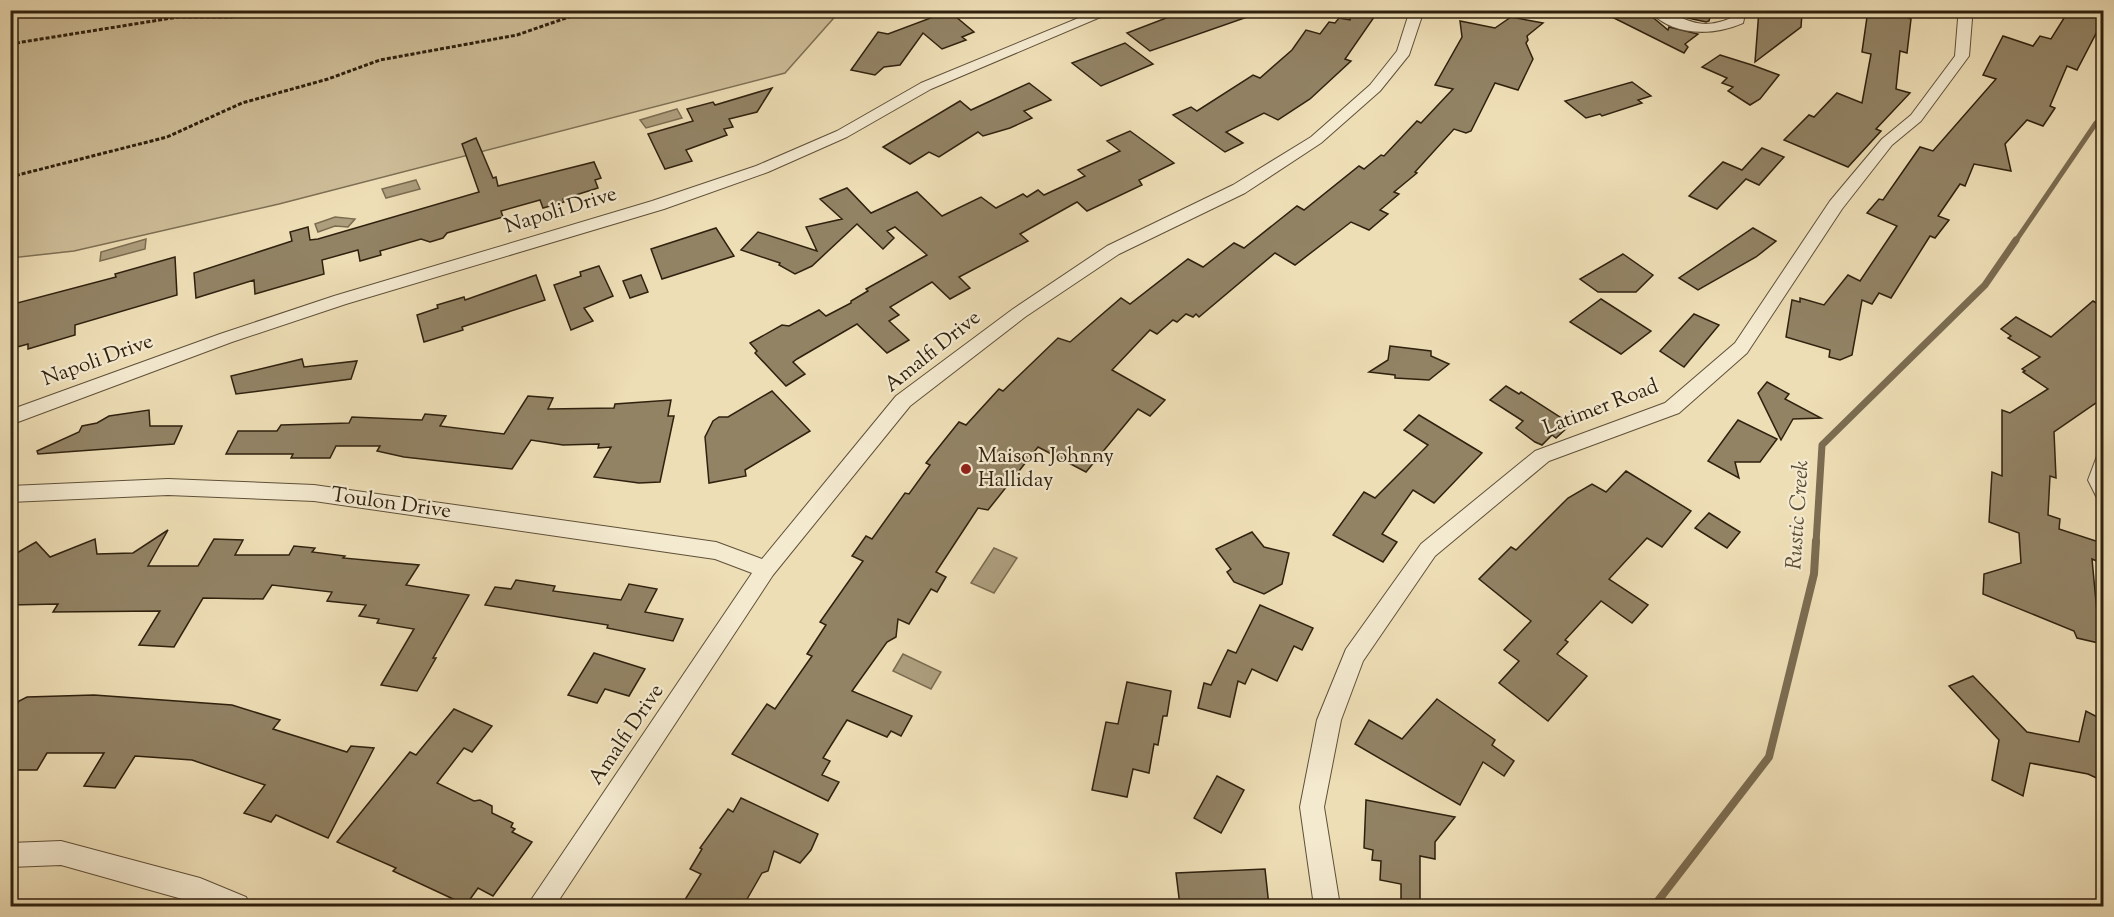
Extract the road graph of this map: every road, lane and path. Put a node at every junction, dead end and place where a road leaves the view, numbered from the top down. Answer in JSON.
{"nodes":[{"id":1,"x":272,"y":10,"type":"edge"},
{"id":2,"x":589,"y":10,"type":"edge"},
{"id":3,"x":1111,"y":10,"type":"edge"},
{"id":4,"x":1417,"y":10,"type":"edge"},
{"id":5,"x":1655,"y":10,"type":"edge"},
{"id":6,"x":1738,"y":10,"type":"edge"},
{"id":7,"x":1962,"y":10,"type":"edge"},
{"id":8,"x":10,"y":44,"type":"edge"},
{"id":9,"x":10,"y":177,"type":"edge"},
{"id":10,"x":10,"y":418,"type":"edge"},
{"id":11,"x":2103,"y":461,"type":"edge"},
{"id":12,"x":2103,"y":492,"type":"edge"},
{"id":13,"x":10,"y":494,"type":"edge"},
{"id":14,"x":766,"y":569,"type":"junction"},
{"id":15,"x":10,"y":855,"type":"edge"},
{"id":16,"x":237,"y":906,"type":"edge"},
{"id":17,"x":540,"y":906,"type":"edge"},
{"id":18,"x":1327,"y":906,"type":"edge"}],
"edges":[{"from":1,"to":8,"type":"path"},
{"from":2,"to":9,"type":"path"},
{"from":3,"to":10,"type":"street","name":"Napoli Drive"},
{"from":4,"to":14,"type":"street","name":"Amalfi Drive"},
{"from":5,"to":6,"type":"street"},
{"from":7,"to":18,"type":"street","name":"Latimer Road"},
{"from":11,"to":12,"type":"street"},
{"from":13,"to":14,"type":"street","name":"Toulon Drive"},
{"from":14,"to":17,"type":"street","name":"Amalfi Drive"},
{"from":15,"to":16,"type":"street"}]}
